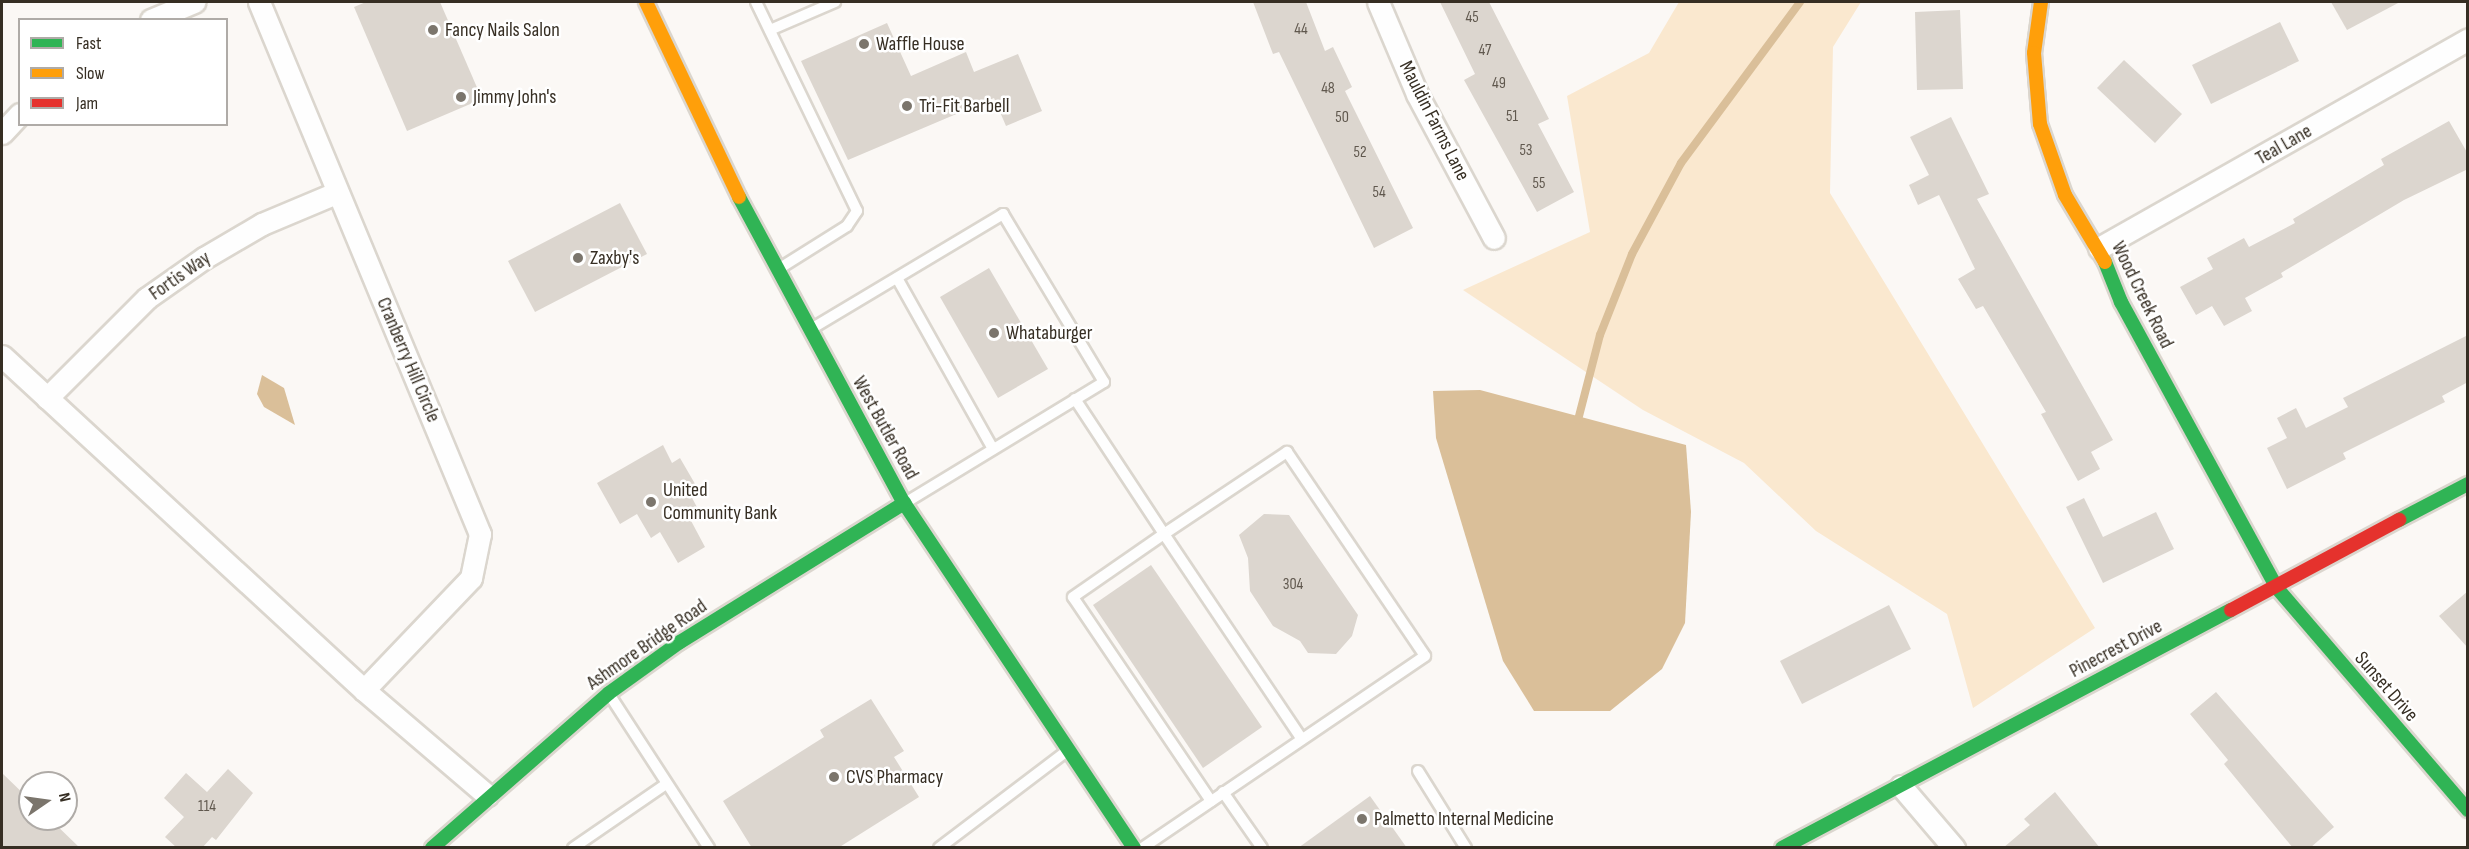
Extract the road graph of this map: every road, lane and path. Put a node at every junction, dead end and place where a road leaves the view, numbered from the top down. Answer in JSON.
{"nodes":[{"id":1,"x":194,"y":2,"type":"edge"},
{"id":2,"x":260,"y":2,"type":"edge"},
{"id":3,"x":646,"y":2,"type":"edge"},
{"id":4,"x":756,"y":2,"type":"edge"},
{"id":5,"x":835,"y":2,"type":"edge"},
{"id":6,"x":1378,"y":2,"type":"edge"},
{"id":7,"x":2041,"y":2,"type":"edge"},
{"id":8,"x":156,"y":18,"type":"edge"},
{"id":9,"x":770,"y":30,"type":"junction"},
{"id":10,"x":2468,"y":39,"type":"edge"},
{"id":11,"x":18,"y":116,"type":"edge"},
{"id":12,"x":2,"y":133,"type":"edge"},
{"id":13,"x":338,"y":192,"type":"junction"},
{"id":14,"x":1494,"y":238,"type":"dead end"},
{"id":15,"x":2099,"y":248,"type":"junction"},
{"id":16,"x":776,"y":270,"type":"junction"},
{"id":17,"x":897,"y":278,"type":"junction"},
{"id":18,"x":808,"y":331,"type":"junction"},
{"id":19,"x":2,"y":356,"type":"edge"},
{"id":20,"x":47,"y":398,"type":"junction"},
{"id":21,"x":1075,"y":399,"type":"junction"},
{"id":22,"x":993,"y":449,"type":"junction"},
{"id":23,"x":2468,"y":484,"type":"edge"},
{"id":24,"x":904,"y":503,"type":"junction"},
{"id":25,"x":1164,"y":534,"type":"junction"},
{"id":26,"x":2277,"y":588,"type":"junction"},
{"id":27,"x":363,"y":690,"type":"junction"},
{"id":28,"x":609,"y":693,"type":"junction"},
{"id":29,"x":1302,"y":739,"type":"junction"},
{"id":30,"x":1067,"y":751,"type":"junction"},
{"id":31,"x":1418,"y":771,"type":"dead end"},
{"id":32,"x":666,"y":784,"type":"junction"},
{"id":33,"x":1901,"y":786,"type":"junction"},
{"id":34,"x":1224,"y":792,"type":"junction"},
{"id":35,"x":487,"y":795,"type":"junction"},
{"id":36,"x":1211,"y":801,"type":"junction"},
{"id":37,"x":2468,"y":810,"type":"edge"},
{"id":38,"x":432,"y":848,"type":"edge"},
{"id":39,"x":573,"y":848,"type":"edge"},
{"id":40,"x":709,"y":848,"type":"edge"},
{"id":41,"x":939,"y":848,"type":"edge"},
{"id":42,"x":1134,"y":848,"type":"edge"},
{"id":43,"x":1142,"y":848,"type":"edge"},
{"id":44,"x":1262,"y":848,"type":"edge"},
{"id":45,"x":1466,"y":848,"type":"edge"},
{"id":46,"x":1782,"y":848,"type":"edge"},
{"id":47,"x":1954,"y":848,"type":"edge"}],
"edges":[{"from":1,"to":8,"type":"street"},
{"from":2,"to":13,"type":"street","name":"Cranberry Hill Circle"},
{"from":3,"to":16,"type":"street","name":"West Butler Road"},
{"from":4,"to":9,"type":"lane"},
{"from":5,"to":9,"type":"lane"},
{"from":6,"to":14,"type":"street","name":"Mauldin Farms Lane"},
{"from":7,"to":15,"type":"street","name":"Wood Creek Road"},
{"from":9,"to":16,"type":"lane"},
{"from":10,"to":15,"type":"street","name":"Teal Lane"},
{"from":11,"to":12,"type":"street"},
{"from":13,"to":20,"type":"street","name":"Fortis Way"},
{"from":13,"to":27,"type":"street","name":"Cranberry Hill Circle"},
{"from":15,"to":26,"type":"street","name":"Wood Creek Road"},
{"from":16,"to":18,"type":"street","name":"West Butler Road"},
{"from":17,"to":18,"type":"lane"},
{"from":17,"to":21,"type":"lane"},
{"from":17,"to":22,"type":"lane"},
{"from":18,"to":24,"type":"street","name":"West Butler Road"},
{"from":19,"to":20,"type":"street"},
{"from":20,"to":27,"type":"street"},
{"from":21,"to":22,"type":"lane"},
{"from":21,"to":25,"type":"lane"},
{"from":22,"to":24,"type":"lane"},
{"from":23,"to":26,"type":"street","name":"Pinecrest Drive"},
{"from":24,"to":28,"type":"street","name":"Ashmore Bridge Road"},
{"from":24,"to":30,"type":"street","name":"West Butler Road"},
{"from":25,"to":29,"type":"lane"},
{"from":25,"to":29,"type":"lane"},
{"from":25,"to":36,"type":"lane"},
{"from":26,"to":33,"type":"street","name":"Pinecrest Drive"},
{"from":26,"to":37,"type":"street","name":"Sunset Drive"},
{"from":27,"to":35,"type":"street"},
{"from":28,"to":32,"type":"lane"},
{"from":28,"to":35,"type":"street","name":"Ashmore Bridge Road"},
{"from":29,"to":34,"type":"lane"},
{"from":30,"to":41,"type":"lane"},
{"from":30,"to":42,"type":"street","name":"West Butler Road"},
{"from":31,"to":45,"type":"lane"},
{"from":32,"to":39,"type":"lane"},
{"from":32,"to":40,"type":"lane"},
{"from":33,"to":46,"type":"street","name":"Pinecrest Drive"},
{"from":33,"to":47,"type":"street"},
{"from":34,"to":36,"type":"lane"},
{"from":34,"to":44,"type":"lane"},
{"from":35,"to":38,"type":"street","name":"Ashmore Bridge Road"},
{"from":36,"to":43,"type":"lane"}]}
